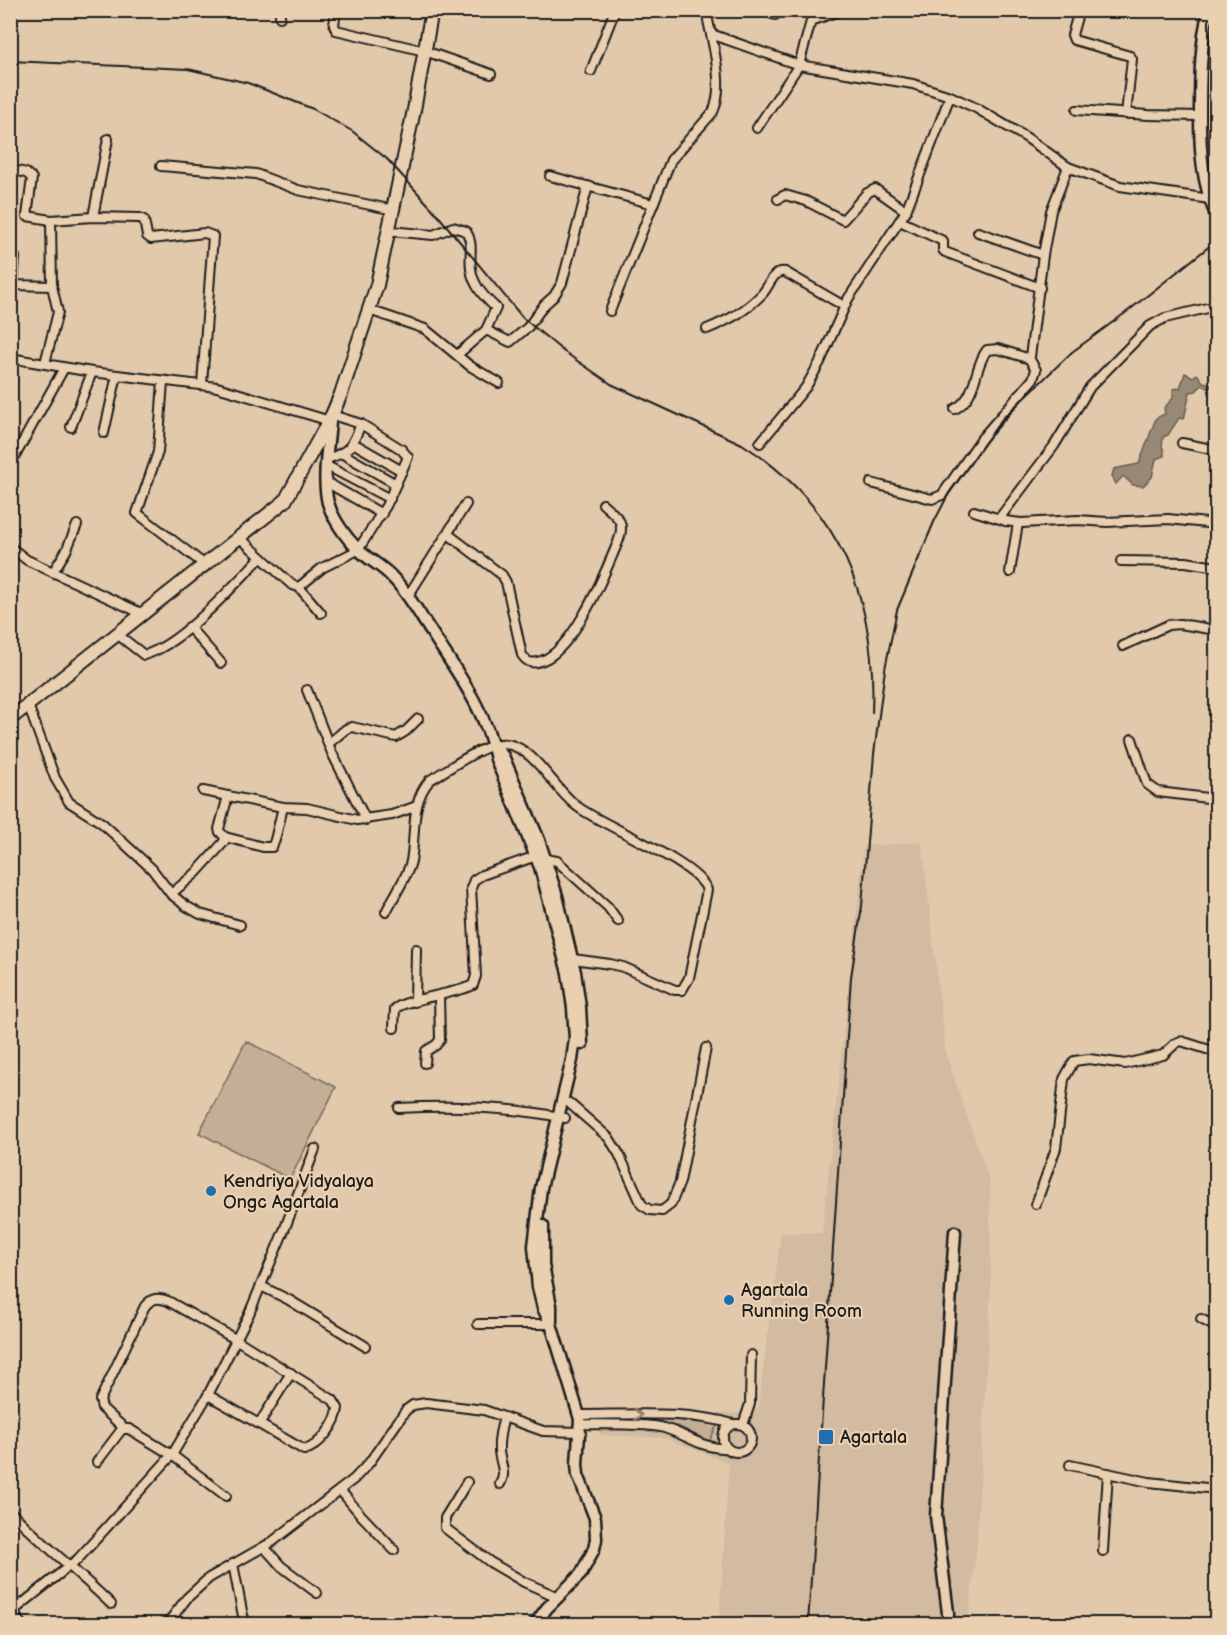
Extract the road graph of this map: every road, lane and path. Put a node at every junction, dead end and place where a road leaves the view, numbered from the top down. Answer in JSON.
{"nodes":[{"id":1,"x":336,"y":10,"type":"edge"},
{"id":2,"x":432,"y":10,"type":"edge"},
{"id":3,"x":615,"y":10,"type":"edge"},
{"id":4,"x":706,"y":10,"type":"edge"},
{"id":5,"x":762,"y":10,"type":"edge"},
{"id":6,"x":842,"y":10,"type":"edge"},
{"id":7,"x":1079,"y":10,"type":"edge"},
{"id":8,"x":1209,"y":10,"type":"edge"},
{"id":9,"x":775,"y":15,"type":"dead end"},
{"id":10,"x":711,"y":34,"type":"junction"},
{"id":11,"x":425,"y":51,"type":"junction"},
{"id":12,"x":799,"y":65,"type":"junction"},
{"id":13,"x":591,"y":71,"type":"dead end"},
{"id":14,"x":491,"y":74,"type":"dead end"},
{"id":15,"x":950,"y":96,"type":"junction"},
{"id":16,"x":1077,"y":110,"type":"dead end"},
{"id":17,"x":1126,"y":114,"type":"junction"},
{"id":18,"x":1200,"y":116,"type":"junction"},
{"id":19,"x":758,"y":128,"type":"dead end"},
{"id":20,"x":108,"y":139,"type":"dead end"},
{"id":21,"x":162,"y":166,"type":"dead end"},
{"id":22,"x":1068,"y":167,"type":"junction"},
{"id":23,"x":10,"y":169,"type":"edge"},
{"id":24,"x":550,"y":176,"type":"dead end"},
{"id":25,"x":588,"y":186,"type":"junction"},
{"id":26,"x":778,"y":199,"type":"dead end"},
{"id":27,"x":1210,"y":199,"type":"junction"},
{"id":28,"x":653,"y":204,"type":"junction"},
{"id":29,"x":394,"y":210,"type":"junction"},
{"id":30,"x":906,"y":210,"type":"junction"},
{"id":31,"x":1216,"y":214,"type":"edge"},
{"id":32,"x":93,"y":217,"type":"junction"},
{"id":33,"x":51,"y":220,"type":"junction"},
{"id":34,"x":900,"y":221,"type":"junction"},
{"id":35,"x":390,"y":231,"type":"junction"},
{"id":36,"x":978,"y":232,"type":"dead end"},
{"id":37,"x":1043,"y":255,"type":"junction"},
{"id":38,"x":15,"y":257,"type":"dead end"},
{"id":39,"x":52,"y":286,"type":"junction"},
{"id":40,"x":1040,"y":288,"type":"junction"},
{"id":41,"x":844,"y":306,"type":"junction"},
{"id":42,"x":1216,"y":306,"type":"edge"},
{"id":43,"x":369,"y":310,"type":"junction"},
{"id":44,"x":610,"y":311,"type":"dead end"},
{"id":45,"x":707,"y":329,"type":"dead end"},
{"id":46,"x":486,"y":330,"type":"junction"},
{"id":47,"x":457,"y":355,"type":"junction"},
{"id":48,"x":10,"y":358,"type":"edge"},
{"id":49,"x":1029,"y":358,"type":"junction"},
{"id":50,"x":45,"y":363,"type":"junction"},
{"id":51,"x":64,"y":368,"type":"junction"},
{"id":52,"x":92,"y":372,"type":"junction"},
{"id":53,"x":117,"y":375,"type":"junction"},
{"id":54,"x":163,"y":381,"type":"junction"},
{"id":55,"x":499,"y":383,"type":"dead end"},
{"id":56,"x":202,"y":384,"type":"junction"},
{"id":57,"x":955,"y":409,"type":"dead end"},
{"id":58,"x":331,"y":418,"type":"junction"},
{"id":59,"x":361,"y":424,"type":"junction"},
{"id":60,"x":71,"y":427,"type":"dead end"},
{"id":61,"x":104,"y":433,"type":"dead end"},
{"id":62,"x":760,"y":442,"type":"dead end"},
{"id":63,"x":353,"y":443,"type":"junction"},
{"id":64,"x":1182,"y":443,"type":"dead end"},
{"id":65,"x":1216,"y":450,"type":"edge"},
{"id":66,"x":343,"y":454,"type":"junction"},
{"id":67,"x":327,"y":463,"type":"junction"},
{"id":68,"x":10,"y":465,"type":"edge"},
{"id":69,"x":402,"y":471,"type":"junction"},
{"id":70,"x":326,"y":482,"type":"junction"},
{"id":71,"x":871,"y":483,"type":"dead end"},
{"id":72,"x":396,"y":484,"type":"junction"},
{"id":73,"x":390,"y":499,"type":"junction"},
{"id":74,"x":466,"y":504,"type":"dead end"},
{"id":75,"x":603,"y":504,"type":"dead end"},
{"id":76,"x":974,"y":511,"type":"dead end"},
{"id":77,"x":382,"y":514,"type":"junction"},
{"id":78,"x":1003,"y":520,"type":"junction"},
{"id":79,"x":1018,"y":523,"type":"junction"},
{"id":80,"x":1216,"y":524,"type":"edge"},
{"id":81,"x":76,"y":525,"type":"dead end"},
{"id":82,"x":448,"y":534,"type":"junction"},
{"id":83,"x":239,"y":537,"type":"junction"},
{"id":84,"x":10,"y":547,"type":"edge"},
{"id":85,"x":358,"y":550,"type":"junction"},
{"id":86,"x":261,"y":557,"type":"junction"},
{"id":87,"x":1121,"y":561,"type":"dead end"},
{"id":88,"x":205,"y":565,"type":"junction"},
{"id":89,"x":1216,"y":567,"type":"edge"},
{"id":90,"x":53,"y":572,"type":"junction"},
{"id":91,"x":1010,"y":572,"type":"dead end"},
{"id":92,"x":300,"y":587,"type":"junction"},
{"id":93,"x":408,"y":596,"type":"junction"},
{"id":94,"x":321,"y":613,"type":"dead end"},
{"id":95,"x":143,"y":614,"type":"junction"},
{"id":96,"x":189,"y":627,"type":"junction"},
{"id":97,"x":1216,"y":630,"type":"edge"},
{"id":98,"x":117,"y":634,"type":"junction"},
{"id":99,"x":1123,"y":646,"type":"dead end"},
{"id":100,"x":221,"y":663,"type":"dead end"},
{"id":101,"x":307,"y":690,"type":"dead end"},
{"id":102,"x":28,"y":705,"type":"junction"},
{"id":103,"x":10,"y":719,"type":"edge"},
{"id":104,"x":418,"y":719,"type":"dead end"},
{"id":105,"x":1132,"y":740,"type":"dead end"},
{"id":106,"x":328,"y":744,"type":"junction"},
{"id":107,"x":493,"y":744,"type":"junction"},
{"id":108,"x":203,"y":791,"type":"dead end"},
{"id":109,"x":228,"y":796,"type":"junction"},
{"id":110,"x":1216,"y":799,"type":"edge"},
{"id":111,"x":417,"y":806,"type":"junction"},
{"id":112,"x":283,"y":807,"type":"junction"},
{"id":113,"x":366,"y":820,"type":"junction"},
{"id":114,"x":225,"y":837,"type":"junction"},
{"id":115,"x":543,"y":862,"type":"junction"},
{"id":116,"x":171,"y":894,"type":"junction"},
{"id":117,"x":386,"y":912,"type":"dead end"},
{"id":118,"x":618,"y":921,"type":"dead end"},
{"id":119,"x":240,"y":925,"type":"dead end"},
{"id":120,"x":416,"y":949,"type":"dead end"},
{"id":121,"x":573,"y":959,"type":"junction"},
{"id":122,"x":572,"y":973,"type":"junction"},
{"id":123,"x":439,"y":996,"type":"junction"},
{"id":124,"x":415,"y":1002,"type":"junction"},
{"id":125,"x":394,"y":1028,"type":"dead end"},
{"id":126,"x":706,"y":1048,"type":"dead end"},
{"id":127,"x":1216,"y":1052,"type":"edge"},
{"id":128,"x":424,"y":1063,"type":"dead end"},
{"id":129,"x":569,"y":1103,"type":"junction"},
{"id":130,"x":399,"y":1108,"type":"dead end"},
{"id":131,"x":562,"y":1118,"type":"junction"},
{"id":132,"x":315,"y":1149,"type":"dead end"},
{"id":133,"x":1036,"y":1204,"type":"dead end"},
{"id":134,"x":955,"y":1232,"type":"dead end"},
{"id":135,"x":261,"y":1286,"type":"junction"},
{"id":136,"x":1201,"y":1319,"type":"dead end"},
{"id":137,"x":478,"y":1324,"type":"dead end"},
{"id":138,"x":551,"y":1324,"type":"junction"},
{"id":139,"x":1216,"y":1327,"type":"edge"},
{"id":140,"x":237,"y":1340,"type":"junction"},
{"id":141,"x":365,"y":1346,"type":"dead end"},
{"id":142,"x":751,"y":1355,"type":"dead end"},
{"id":143,"x":291,"y":1373,"type":"junction"},
{"id":144,"x":208,"y":1395,"type":"junction"},
{"id":145,"x":504,"y":1417,"type":"junction"},
{"id":146,"x":259,"y":1424,"type":"junction"},
{"id":147,"x":580,"y":1424,"type":"junction"},
{"id":148,"x":733,"y":1424,"type":"junction"},
{"id":149,"x":743,"y":1425,"type":"junction"},
{"id":150,"x":124,"y":1428,"type":"junction"},
{"id":151,"x":727,"y":1448,"type":"junction"},
{"id":152,"x":172,"y":1455,"type":"junction"},
{"id":153,"x":97,"y":1462,"type":"dead end"},
{"id":154,"x":1070,"y":1465,"type":"dead end"},
{"id":155,"x":1108,"y":1473,"type":"junction"},
{"id":156,"x":467,"y":1482,"type":"dead end"},
{"id":157,"x":500,"y":1484,"type":"dead end"},
{"id":158,"x":1216,"y":1489,"type":"edge"},
{"id":159,"x":340,"y":1490,"type":"junction"},
{"id":160,"x":226,"y":1496,"type":"dead end"},
{"id":161,"x":10,"y":1511,"type":"edge"},
{"id":162,"x":264,"y":1547,"type":"junction"},
{"id":163,"x":394,"y":1550,"type":"dead end"},
{"id":164,"x":1103,"y":1551,"type":"dead end"},
{"id":165,"x":233,"y":1564,"type":"junction"},
{"id":166,"x":70,"y":1565,"type":"junction"},
{"id":167,"x":317,"y":1593,"type":"dead end"},
{"id":168,"x":558,"y":1597,"type":"junction"},
{"id":169,"x":111,"y":1604,"type":"dead end"},
{"id":170,"x":11,"y":1611,"type":"edge"},
{"id":171,"x":20,"y":1624,"type":"edge"},
{"id":172,"x":167,"y":1624,"type":"edge"},
{"id":173,"x":247,"y":1624,"type":"edge"},
{"id":174,"x":535,"y":1624,"type":"edge"},
{"id":175,"x":948,"y":1624,"type":"edge"}],
"edges":[{"from":1,"to":11,"type":"street"},
{"from":2,"to":11,"type":"main road"},
{"from":3,"to":13,"type":"street"},
{"from":4,"to":10,"type":"street"},
{"from":5,"to":9,"type":"street"},
{"from":6,"to":12,"type":"street"},
{"from":7,"to":17,"type":"street"},
{"from":8,"to":18,"type":"street"},
{"from":10,"to":12,"type":"street"},
{"from":10,"to":28,"type":"street"},
{"from":11,"to":14,"type":"street"},
{"from":11,"to":29,"type":"main road"},
{"from":12,"to":15,"type":"street"},
{"from":12,"to":19,"type":"street"},
{"from":15,"to":22,"type":"street"},
{"from":15,"to":30,"type":"street"},
{"from":16,"to":17,"type":"street"},
{"from":17,"to":18,"type":"street"},
{"from":18,"to":27,"type":"street"},
{"from":20,"to":32,"type":"street"},
{"from":21,"to":29,"type":"street"},
{"from":22,"to":27,"type":"street"},
{"from":22,"to":37,"type":"street"},
{"from":23,"to":33,"type":"street"},
{"from":24,"to":25,"type":"street"},
{"from":25,"to":28,"type":"street"},
{"from":25,"to":46,"type":"street"},
{"from":26,"to":30,"type":"street"},
{"from":27,"to":31,"type":"street"},
{"from":28,"to":44,"type":"street"},
{"from":29,"to":35,"type":"main road"},
{"from":30,"to":34,"type":"street"},
{"from":32,"to":33,"type":"street"},
{"from":32,"to":56,"type":"street"},
{"from":33,"to":39,"type":"street"},
{"from":34,"to":40,"type":"street"},
{"from":34,"to":41,"type":"street"},
{"from":35,"to":43,"type":"main road"},
{"from":35,"to":46,"type":"street"},
{"from":36,"to":37,"type":"street"},
{"from":37,"to":40,"type":"street"},
{"from":38,"to":39,"type":"street"},
{"from":39,"to":50,"type":"street"},
{"from":40,"to":49,"type":"street"},
{"from":41,"to":45,"type":"street"},
{"from":41,"to":62,"type":"street"},
{"from":42,"to":78,"type":"street"},
{"from":43,"to":47,"type":"street"},
{"from":43,"to":58,"type":"main road"},
{"from":46,"to":47,"type":"street"},
{"from":47,"to":55,"type":"street"},
{"from":48,"to":50,"type":"street"},
{"from":49,"to":57,"type":"street"},
{"from":49,"to":71,"type":"street"},
{"from":50,"to":51,"type":"street"},
{"from":51,"to":52,"type":"street"},
{"from":51,"to":68,"type":"street"},
{"from":52,"to":53,"type":"street"},
{"from":52,"to":60,"type":"street"},
{"from":53,"to":54,"type":"street"},
{"from":53,"to":61,"type":"street"},
{"from":54,"to":56,"type":"street"},
{"from":54,"to":88,"type":"street"},
{"from":56,"to":58,"type":"street"},
{"from":58,"to":59,"type":"street"},
{"from":58,"to":67,"type":"street"},
{"from":58,"to":83,"type":"main road"},
{"from":59,"to":63,"type":"street"},
{"from":59,"to":69,"type":"street"},
{"from":63,"to":66,"type":"street"},
{"from":63,"to":69,"type":"street"},
{"from":64,"to":65,"type":"street"},
{"from":66,"to":67,"type":"street"},
{"from":66,"to":72,"type":"street"},
{"from":67,"to":70,"type":"street"},
{"from":67,"to":73,"type":"street"},
{"from":69,"to":72,"type":"street"},
{"from":70,"to":77,"type":"street"},
{"from":70,"to":85,"type":"street"},
{"from":72,"to":73,"type":"street"},
{"from":73,"to":77,"type":"street"},
{"from":74,"to":82,"type":"street"},
{"from":75,"to":82,"type":"street"},
{"from":76,"to":78,"type":"street"},
{"from":77,"to":85,"type":"street"},
{"from":78,"to":79,"type":"street"},
{"from":79,"to":80,"type":"street"},
{"from":79,"to":91,"type":"street"},
{"from":81,"to":90,"type":"street"},
{"from":82,"to":93,"type":"street"},
{"from":83,"to":86,"type":"street"},
{"from":83,"to":88,"type":"main road"},
{"from":84,"to":90,"type":"street"},
{"from":85,"to":92,"type":"street"},
{"from":85,"to":93,"type":"street"},
{"from":86,"to":92,"type":"street"},
{"from":86,"to":96,"type":"street"},
{"from":87,"to":89,"type":"street"},
{"from":88,"to":95,"type":"main road"},
{"from":90,"to":95,"type":"street"},
{"from":92,"to":94,"type":"street"},
{"from":93,"to":107,"type":"street"},
{"from":95,"to":98,"type":"main road"},
{"from":96,"to":98,"type":"street"},
{"from":96,"to":100,"type":"street"},
{"from":97,"to":99,"type":"street"},
{"from":98,"to":102,"type":"main road"},
{"from":101,"to":106,"type":"street"},
{"from":102,"to":103,"type":"main road"},
{"from":102,"to":116,"type":"street"},
{"from":104,"to":106,"type":"street"},
{"from":105,"to":110,"type":"street"},
{"from":106,"to":113,"type":"street"},
{"from":107,"to":111,"type":"street"},
{"from":107,"to":115,"type":"street"},
{"from":107,"to":121,"type":"street"},
{"from":108,"to":109,"type":"street"},
{"from":109,"to":112,"type":"street"},
{"from":109,"to":114,"type":"street"},
{"from":111,"to":113,"type":"street"},
{"from":111,"to":117,"type":"street"},
{"from":112,"to":113,"type":"street"},
{"from":112,"to":114,"type":"street"},
{"from":114,"to":116,"type":"street"},
{"from":115,"to":118,"type":"street"},
{"from":115,"to":121,"type":"street"},
{"from":115,"to":122,"type":"street"},
{"from":115,"to":123,"type":"street"},
{"from":116,"to":119,"type":"street"},
{"from":120,"to":124,"type":"street"},
{"from":121,"to":122,"type":"street"},
{"from":122,"to":129,"type":"street"},
{"from":122,"to":131,"type":"street"},
{"from":123,"to":124,"type":"street"},
{"from":123,"to":128,"type":"street"},
{"from":124,"to":125,"type":"street"},
{"from":126,"to":129,"type":"street"},
{"from":127,"to":133,"type":"street"},
{"from":129,"to":131,"type":"street"},
{"from":130,"to":131,"type":"street"},
{"from":131,"to":138,"type":"street"},
{"from":132,"to":135,"type":"street"},
{"from":134,"to":175,"type":"street"},
{"from":135,"to":140,"type":"street"},
{"from":135,"to":141,"type":"street"},
{"from":136,"to":139,"type":"street"},
{"from":137,"to":138,"type":"street"},
{"from":138,"to":147,"type":"street"},
{"from":140,"to":143,"type":"street"},
{"from":140,"to":144,"type":"street"},
{"from":140,"to":150,"type":"street"},
{"from":142,"to":149,"type":"street"},
{"from":143,"to":146,"type":"street"},
{"from":143,"to":146,"type":"street"},
{"from":144,"to":146,"type":"street"},
{"from":144,"to":152,"type":"street"},
{"from":145,"to":147,"type":"street"},
{"from":145,"to":157,"type":"street"},
{"from":145,"to":159,"type":"street"},
{"from":147,"to":148,"type":"street","one_way":true},
{"from":147,"to":151,"type":"street"},
{"from":147,"to":168,"type":"street"},
{"from":148,"to":149,"type":"street"},
{"from":148,"to":151,"type":"street"},
{"from":149,"to":151,"type":"street"},
{"from":150,"to":152,"type":"street"},
{"from":150,"to":153,"type":"street"},
{"from":152,"to":160,"type":"street"},
{"from":152,"to":166,"type":"street"},
{"from":154,"to":155,"type":"street"},
{"from":155,"to":158,"type":"street"},
{"from":155,"to":164,"type":"street"},
{"from":156,"to":168,"type":"street"},
{"from":159,"to":162,"type":"street"},
{"from":159,"to":163,"type":"street"},
{"from":161,"to":166,"type":"street"},
{"from":162,"to":165,"type":"street"},
{"from":162,"to":167,"type":"street"},
{"from":165,"to":172,"type":"street"},
{"from":165,"to":173,"type":"street"},
{"from":166,"to":169,"type":"street"},
{"from":166,"to":170,"type":"street"},
{"from":168,"to":174,"type":"street"},
{"from":170,"to":171,"type":"street"}]}
